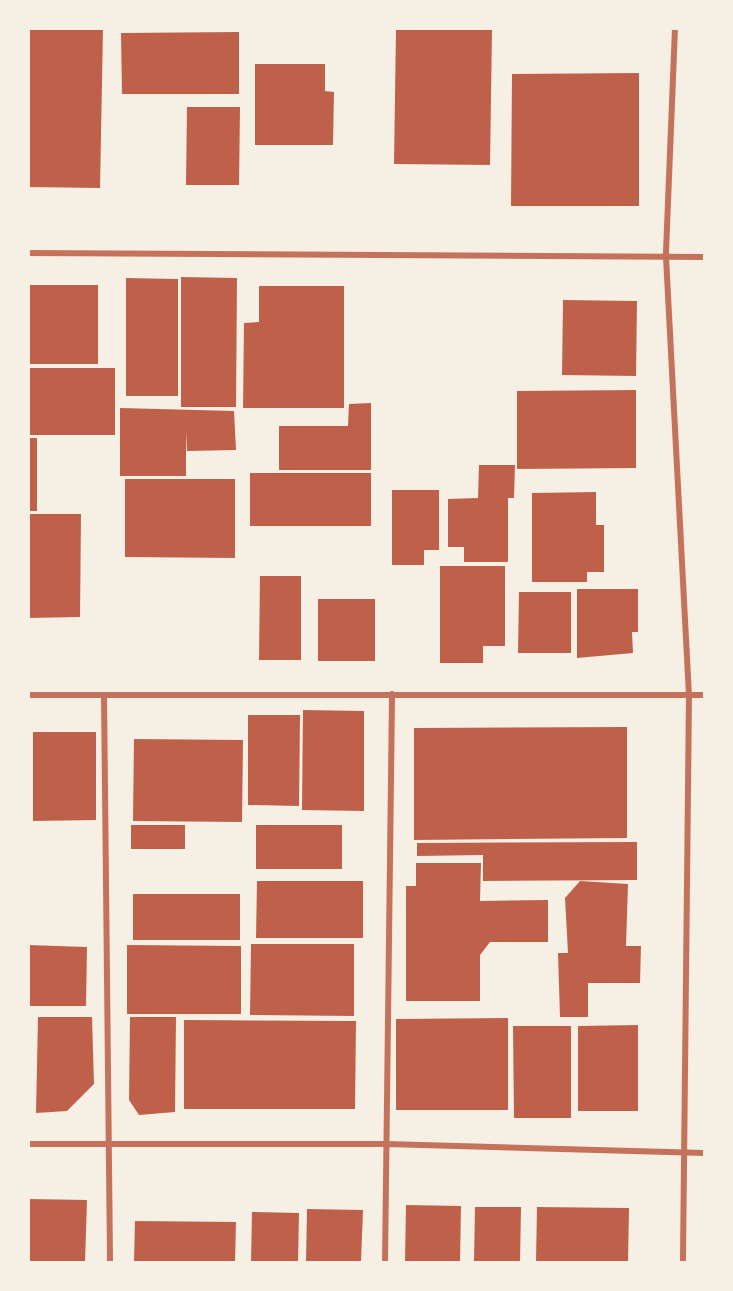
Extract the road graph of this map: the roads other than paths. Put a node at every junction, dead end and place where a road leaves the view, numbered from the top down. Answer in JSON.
{"nodes":[{"id":1,"x":675,"y":28,"type":"edge"},
{"id":2,"x":28,"y":253,"type":"edge"},
{"id":3,"x":666,"y":257,"type":"junction"},
{"id":4,"x":705,"y":258,"type":"edge"},
{"id":5,"x":392,"y":694,"type":"junction"},
{"id":6,"x":28,"y":695,"type":"edge"},
{"id":7,"x":104,"y":695,"type":"junction"},
{"id":8,"x":689,"y":695,"type":"junction"},
{"id":9,"x":705,"y":695,"type":"edge"},
{"id":10,"x":28,"y":1144,"type":"edge"},
{"id":11,"x":111,"y":1144,"type":"junction"},
{"id":12,"x":386,"y":1144,"type":"junction"},
{"id":13,"x":682,"y":1153,"type":"junction"},
{"id":14,"x":705,"y":1153,"type":"edge"},
{"id":15,"x":111,"y":1263,"type":"edge"},
{"id":16,"x":385,"y":1263,"type":"edge"},
{"id":17,"x":683,"y":1263,"type":"edge"}],
"edges":[{"from":1,"to":3,"type":"street"},
{"from":2,"to":3,"type":"street"},
{"from":3,"to":4,"type":"street"},
{"from":3,"to":8,"type":"street"},
{"from":5,"to":7,"type":"street"},
{"from":5,"to":8,"type":"street"},
{"from":5,"to":12,"type":"street"},
{"from":6,"to":7,"type":"street"},
{"from":7,"to":11,"type":"street"},
{"from":8,"to":9,"type":"street"},
{"from":8,"to":13,"type":"street"},
{"from":10,"to":11,"type":"street"},
{"from":11,"to":12,"type":"street"},
{"from":11,"to":15,"type":"street"},
{"from":12,"to":13,"type":"street"},
{"from":12,"to":16,"type":"street"},
{"from":13,"to":14,"type":"street"},
{"from":13,"to":17,"type":"street"}]}
